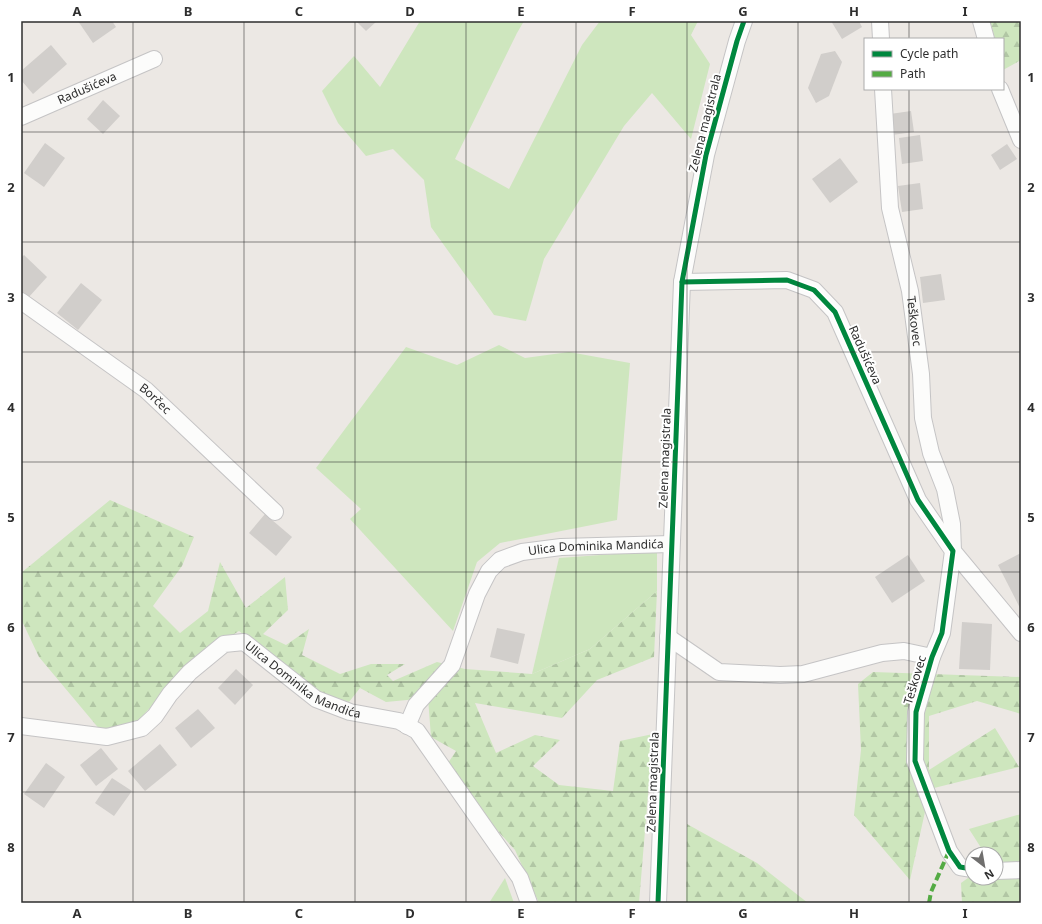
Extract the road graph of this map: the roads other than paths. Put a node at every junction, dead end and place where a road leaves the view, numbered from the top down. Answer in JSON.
{"nodes":[{"id":1,"x":744,"y":21,"type":"edge"},
{"id":2,"x":880,"y":21,"type":"edge"},
{"id":3,"x":981,"y":21,"type":"edge"},
{"id":4,"x":881,"y":38,"type":"edge"},
{"id":5,"x":986,"y":38,"type":"edge"},
{"id":6,"x":154,"y":59,"type":"dead end"},
{"id":7,"x":883,"y":90,"type":"edge"},
{"id":8,"x":1000,"y":90,"type":"edge"},
{"id":9,"x":21,"y":117,"type":"edge"},
{"id":10,"x":1021,"y":140,"type":"edge"},
{"id":11,"x":682,"y":282,"type":"junction"},
{"id":12,"x":21,"y":301,"type":"edge"},
{"id":13,"x":276,"y":512,"type":"dead end"},
{"id":14,"x":671,"y":544,"type":"junction"},
{"id":15,"x":953,"y":551,"type":"junction"},
{"id":16,"x":1021,"y":633,"type":"edge"},
{"id":17,"x":668,"y":637,"type":"junction"},
{"id":18,"x":932,"y":657,"type":"junction"},
{"id":19,"x":21,"y":726,"type":"edge"},
{"id":20,"x":407,"y":726,"type":"junction"},
{"id":21,"x":964,"y":867,"type":"edge"},
{"id":22,"x":1021,"y":870,"type":"edge"},
{"id":23,"x":1004,"y":871,"type":"edge"},
{"id":24,"x":529,"y":903,"type":"edge"},
{"id":25,"x":658,"y":903,"type":"edge"}],
"edges":[{"from":1,"to":11,"type":"street","name":"Zelena magistrala"},
{"from":2,"to":4,"type":"street"},
{"from":3,"to":5,"type":"street"},
{"from":6,"to":9,"type":"street","name":"Radušićeva"},
{"from":7,"to":15,"type":"street","name":"Teškovec"},
{"from":8,"to":10,"type":"street"},
{"from":11,"to":14,"type":"street","name":"Zelena magistrala"},
{"from":11,"to":15,"type":"street","name":"Radušićeva"},
{"from":12,"to":13,"type":"street","name":"Borčec"},
{"from":14,"to":17,"type":"street","name":"Zelena magistrala"},
{"from":14,"to":20,"type":"street","name":"Ulica Dominika Mandića"},
{"from":15,"to":16,"type":"street"},
{"from":15,"to":18,"type":"street","name":"Teškovec"},
{"from":17,"to":18,"type":"street","name":"Teškovec"},
{"from":17,"to":25,"type":"street","name":"Zelena magistrala"},
{"from":18,"to":21,"type":"street","name":"Teškovec"},
{"from":19,"to":20,"type":"street","name":"Ulica Dominika Mandića"},
{"from":20,"to":24,"type":"street","name":"Ulica Dominika Mandića"},
{"from":22,"to":23,"type":"street"}]}
